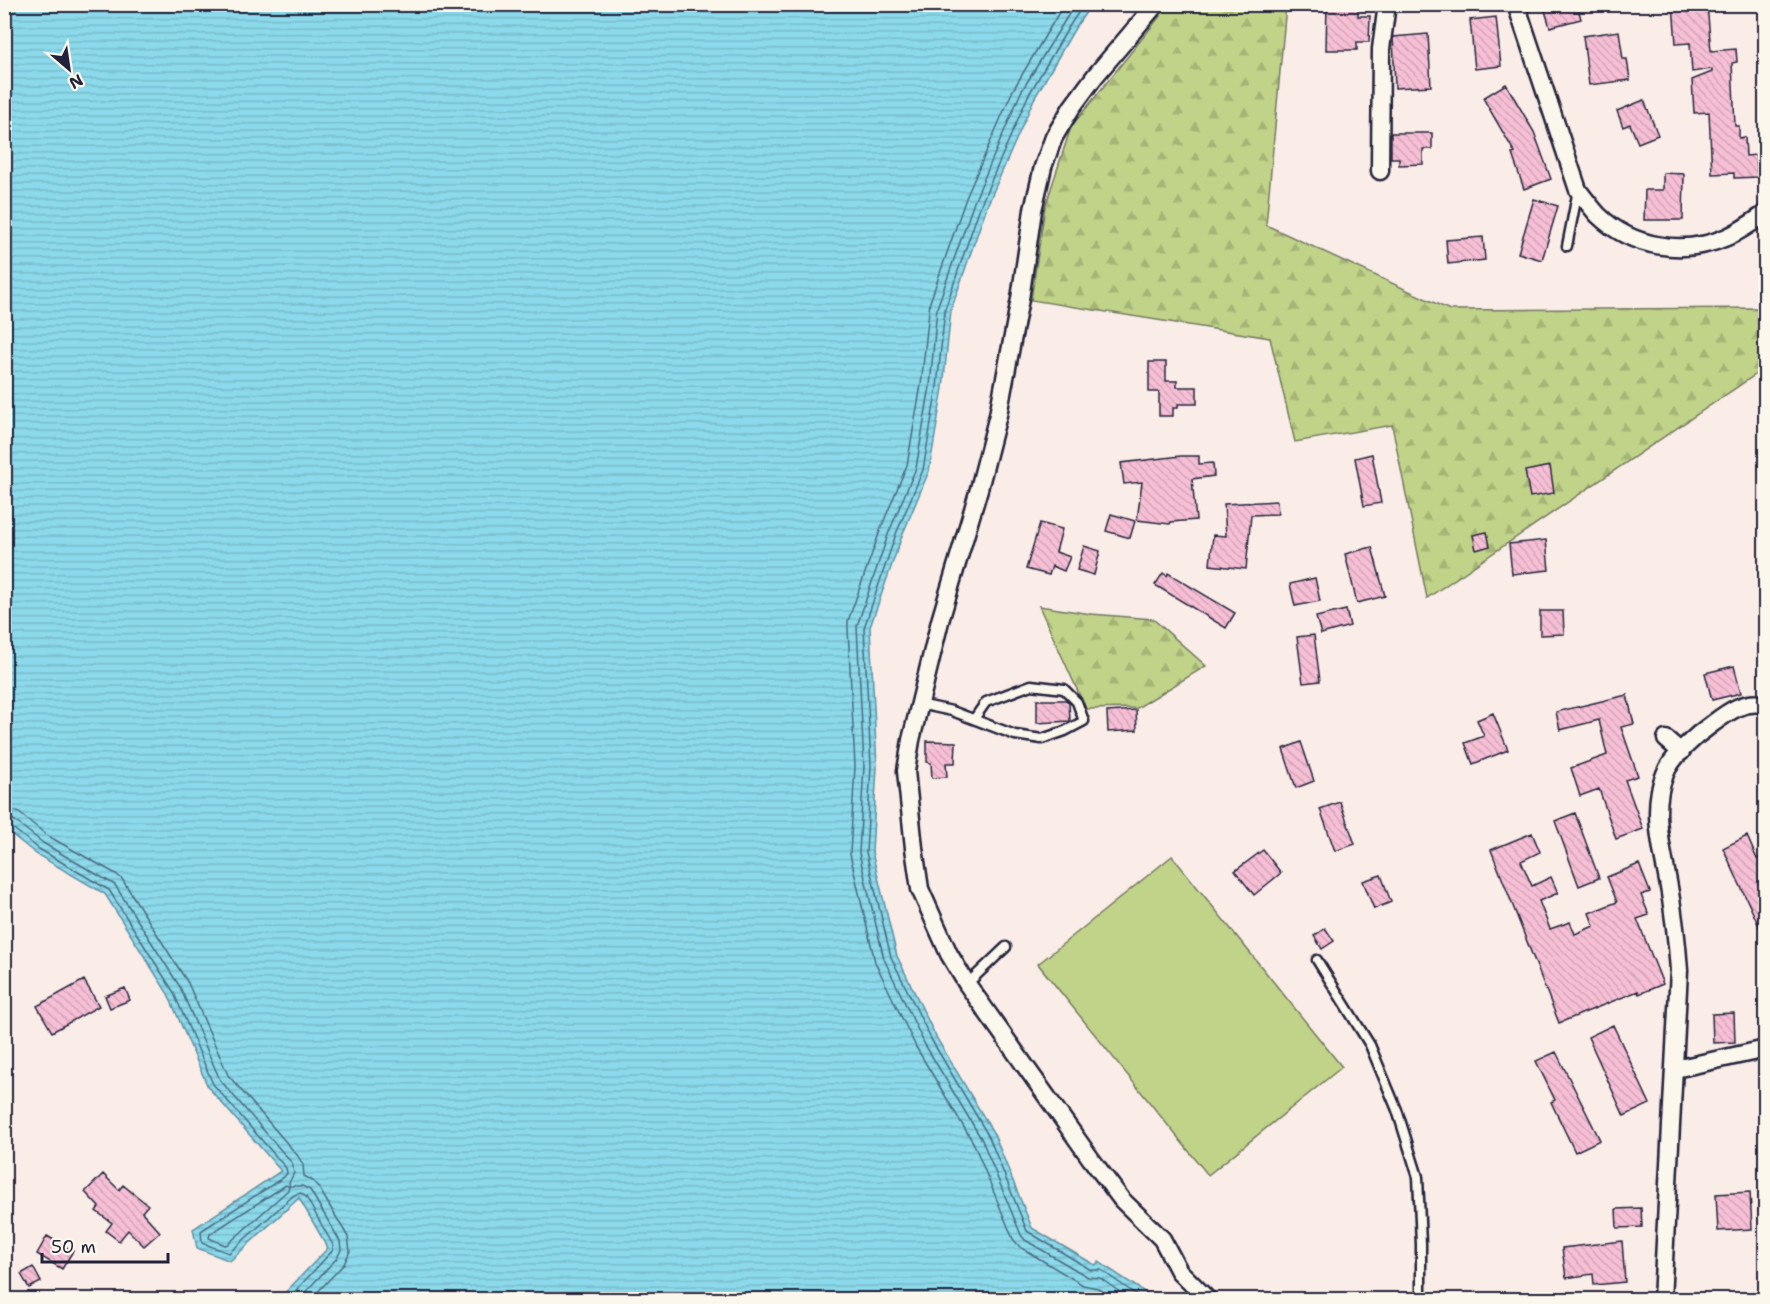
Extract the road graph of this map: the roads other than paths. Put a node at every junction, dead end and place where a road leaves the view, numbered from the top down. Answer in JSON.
{"nodes":[{"id":1,"x":1156,"y":4,"type":"edge"},
{"id":2,"x":1387,"y":4,"type":"edge"},
{"id":3,"x":1516,"y":4,"type":"edge"},
{"id":4,"x":1380,"y":171,"type":"dead end"},
{"id":5,"x":1578,"y":190,"type":"junction"},
{"id":6,"x":1766,"y":213,"type":"edge"},
{"id":7,"x":1567,"y":246,"type":"dead end"},
{"id":8,"x":919,"y":704,"type":"junction"},
{"id":9,"x":1766,"y":705,"type":"edge"},
{"id":10,"x":974,"y":718,"type":"junction"},
{"id":11,"x":1666,"y":739,"type":"dead end"},
{"id":12,"x":1681,"y":752,"type":"junction"},
{"id":13,"x":1006,"y":947,"type":"dead end"},
{"id":14,"x":1317,"y":960,"type":"dead end"},
{"id":15,"x":967,"y":984,"type":"junction"},
{"id":16,"x":1766,"y":1049,"type":"edge"},
{"id":17,"x":1675,"y":1069,"type":"junction"},
{"id":18,"x":1208,"y":1299,"type":"edge"},
{"id":19,"x":1420,"y":1299,"type":"edge"},
{"id":20,"x":1662,"y":1299,"type":"edge"}],
"edges":[{"from":1,"to":8,"type":"street"},
{"from":2,"to":4,"type":"street"},
{"from":3,"to":5,"type":"street"},
{"from":5,"to":6,"type":"street"},
{"from":5,"to":7,"type":"lane"},
{"from":8,"to":10,"type":"lane"},
{"from":8,"to":15,"type":"street"},
{"from":9,"to":12,"type":"street"},
{"from":10,"to":10,"type":"lane"},
{"from":11,"to":12,"type":"street"},
{"from":12,"to":17,"type":"street"},
{"from":13,"to":15,"type":"lane"},
{"from":14,"to":19,"type":"lane"},
{"from":15,"to":18,"type":"street"},
{"from":16,"to":17,"type":"street"},
{"from":17,"to":20,"type":"street"}]}
